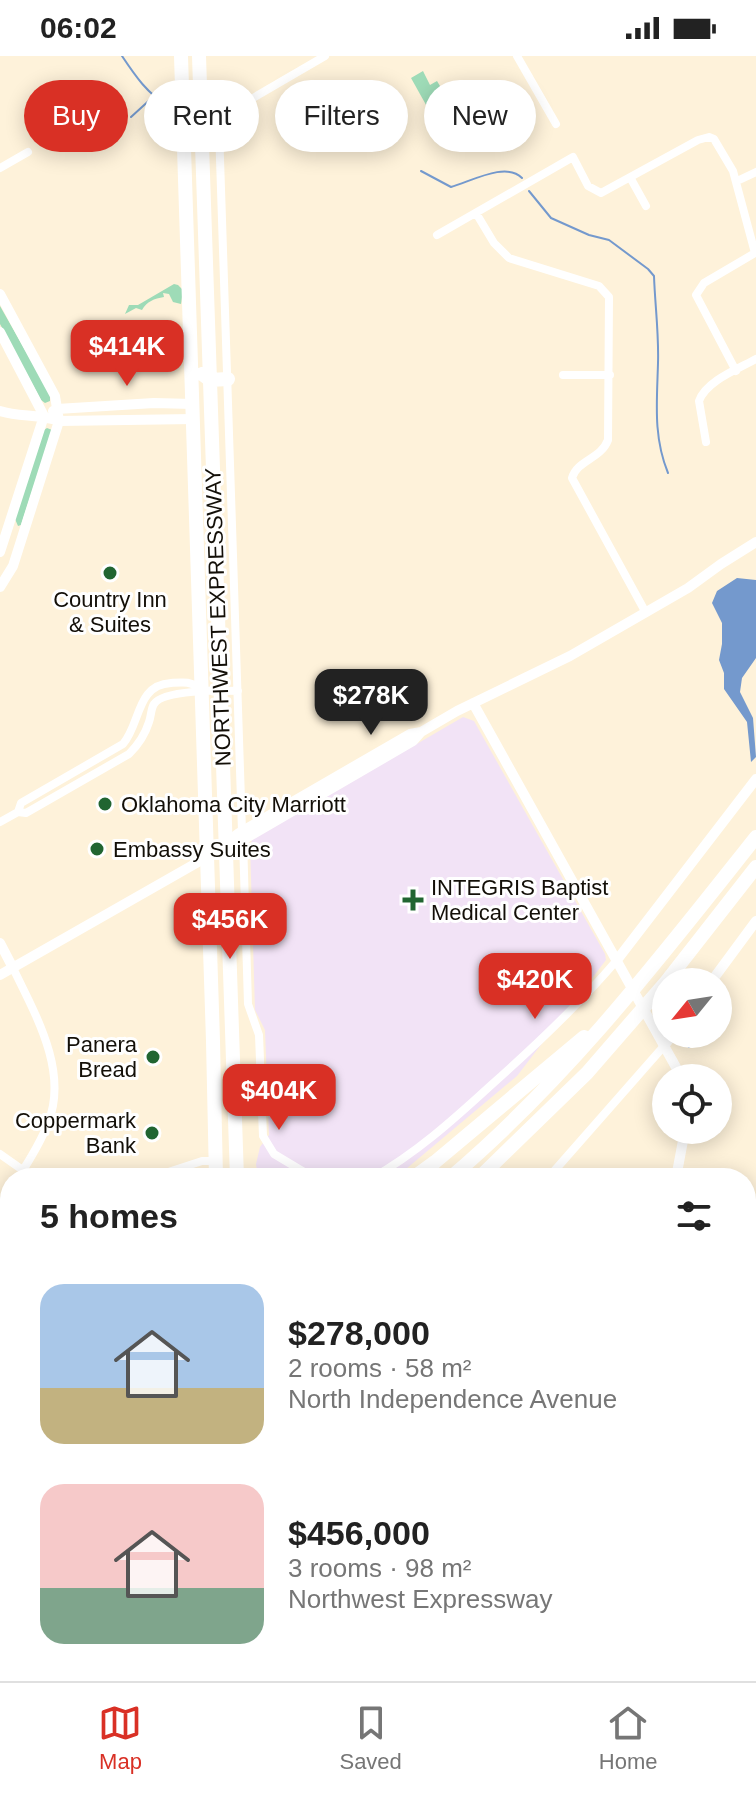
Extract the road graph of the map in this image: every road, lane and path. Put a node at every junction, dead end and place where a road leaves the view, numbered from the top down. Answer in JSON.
{"nodes":[{"id":1,"x":199,"y":56,"type":"edge"},
{"id":2,"x":208,"y":56,"type":"edge"},
{"id":3,"x":325,"y":56,"type":"edge"},
{"id":4,"x":517,"y":56,"type":"edge"},
{"id":5,"x":180,"y":58,"type":"edge"},
{"id":6,"x":200,"y":80,"type":"edge"},
{"id":7,"x":202,"y":80,"type":"edge"},
{"id":8,"x":556,"y":124,"type":"dead end"},
{"id":9,"x":28,"y":152,"type":"dead end"},
{"id":10,"x":202,"y":152,"type":"edge"},
{"id":11,"x":0,"y":168,"type":"edge"},
{"id":12,"x":756,"y":172,"type":"edge"},
{"id":13,"x":631,"y":179,"type":"junction"},
{"id":14,"x":737,"y":181,"type":"junction"},
{"id":15,"x":646,"y":206,"type":"dead end"},
{"id":16,"x":476,"y":213,"type":"junction"},
{"id":17,"x":437,"y":235,"type":"dead end"},
{"id":18,"x":0,"y":295,"type":"edge"},
{"id":19,"x":0,"y":332,"type":"edge"},
{"id":20,"x":756,"y":359,"type":"edge"},
{"id":21,"x":192,"y":367,"type":"junction"},
{"id":22,"x":736,"y":371,"type":"junction"},
{"id":23,"x":563,"y":375,"type":"dead end"},
{"id":24,"x":610,"y":375,"type":"junction"},
{"id":25,"x":228,"y":379,"type":"junction"},
{"id":26,"x":210,"y":380,"type":"junction"},
{"id":27,"x":154,"y":403,"type":"junction"},
{"id":28,"x":57,"y":409,"type":"junction"},
{"id":29,"x":0,"y":411,"type":"edge"},
{"id":30,"x":194,"y":412,"type":"junction"},
{"id":31,"x":44,"y":413,"type":"junction"},
{"id":32,"x":154,"y":419,"type":"junction"},
{"id":33,"x":59,"y":421,"type":"junction"},
{"id":34,"x":211,"y":421,"type":"junction"},
{"id":35,"x":706,"y":442,"type":"dead end"},
{"id":36,"x":3,"y":530,"type":"edge"},
{"id":37,"x":22,"y":535,"type":"junction"},
{"id":38,"x":756,"y":542,"type":"edge"},
{"id":39,"x":0,"y":552,"type":"edge"},
{"id":40,"x":0,"y":587,"type":"edge"},
{"id":41,"x":646,"y":613,"type":"junction"},
{"id":42,"x":202,"y":690,"type":"junction"},
{"id":43,"x":221,"y":690,"type":"junction"},
{"id":44,"x":238,"y":691,"type":"junction"},
{"id":45,"x":473,"y":703,"type":"junction"},
{"id":46,"x":139,"y":709,"type":"junction"},
{"id":47,"x":151,"y":714,"type":"junction"},
{"id":48,"x":127,"y":739,"type":"junction"},
{"id":49,"x":133,"y":749,"type":"junction"},
{"id":50,"x":756,"y":779,"type":"edge"},
{"id":51,"x":18,"y":812,"type":"junction"},
{"id":52,"x":0,"y":822,"type":"edge"},
{"id":53,"x":243,"y":836,"type":"junction"},
{"id":54,"x":756,"y":837,"type":"edge"},
{"id":55,"x":225,"y":845,"type":"junction"},
{"id":56,"x":207,"y":857,"type":"junction"},
{"id":57,"x":753,"y":872,"type":"edge"},
{"id":58,"x":756,"y":921,"type":"edge"},
{"id":59,"x":0,"y":943,"type":"edge"},
{"id":60,"x":617,"y":960,"type":"junction"},
{"id":61,"x":13,"y":968,"type":"junction"},
{"id":62,"x":677,"y":968,"type":"edge"},
{"id":63,"x":721,"y":968,"type":"edge"},
{"id":64,"x":0,"y":975,"type":"edge"},
{"id":65,"x":652,"y":998,"type":"edge"},
{"id":66,"x":621,"y":1007,"type":"junction"},
{"id":67,"x":652,"y":1024,"type":"edge"},
{"id":68,"x":213,"y":1041,"type":"junction"},
{"id":69,"x":662,"y":1048,"type":"edge"},
{"id":70,"x":233,"y":1075,"type":"junction"},
{"id":71,"x":260,"y":1078,"type":"junction"},
{"id":72,"x":215,"y":1103,"type":"junction"},
{"id":73,"x":682,"y":1144,"type":"edge"},
{"id":74,"x":215,"y":1161,"type":"junction"},
{"id":75,"x":24,"y":1168,"type":"edge"},
{"id":76,"x":181,"y":1168,"type":"edge"},
{"id":77,"x":215,"y":1168,"type":"edge"},
{"id":78,"x":235,"y":1168,"type":"edge"},
{"id":79,"x":236,"y":1168,"type":"edge"},
{"id":80,"x":297,"y":1168,"type":"edge"},
{"id":81,"x":388,"y":1168,"type":"edge"},
{"id":82,"x":427,"y":1168,"type":"edge"},
{"id":83,"x":461,"y":1168,"type":"edge"},
{"id":84,"x":489,"y":1168,"type":"edge"},
{"id":85,"x":557,"y":1168,"type":"edge"},
{"id":86,"x":678,"y":1168,"type":"edge"}],
"edges":[{"from":1,"to":6,"type":"highway","name":"NORTHWEST EXPRESSWAY"},
{"from":2,"to":7,"type":"highway"},
{"from":3,"to":25,"type":"street","name":"NORTHWEST EXPRESSWAY"},
{"from":4,"to":8,"type":"street"},
{"from":5,"to":21,"type":"highway","name":"NORTHWEST EXPRESSWAY"},
{"from":9,"to":11,"type":"street"},
{"from":10,"to":26,"type":"highway","name":"NORTHWEST EXPRESSWAY"},
{"from":12,"to":14,"type":"street"},
{"from":13,"to":14,"type":"street"},
{"from":13,"to":15,"type":"street"},
{"from":13,"to":16,"type":"street"},
{"from":14,"to":22,"type":"street"},
{"from":16,"to":17,"type":"street"},
{"from":16,"to":24,"type":"street"},
{"from":18,"to":28,"type":"street"},
{"from":19,"to":31,"type":"street"},
{"from":20,"to":22,"type":"street"},
{"from":21,"to":26,"type":"highway"},
{"from":21,"to":30,"type":"highway","name":"NORTHWEST EXPRESSWAY"},
{"from":22,"to":35,"type":"street"},
{"from":23,"to":24,"type":"street"},
{"from":24,"to":41,"type":"street"},
{"from":25,"to":26,"type":"highway"},
{"from":25,"to":44,"type":"street","name":"NORTHWEST EXPRESSWAY"},
{"from":26,"to":34,"type":"highway","name":"NORTHWEST EXPRESSWAY"},
{"from":27,"to":28,"type":"street"},
{"from":27,"to":30,"type":"street"},
{"from":27,"to":32,"type":"street"},
{"from":28,"to":31,"type":"street"},
{"from":28,"to":33,"type":"street"},
{"from":29,"to":31,"type":"street"},
{"from":30,"to":32,"type":"street"},
{"from":30,"to":34,"type":"highway"},
{"from":30,"to":42,"type":"highway","name":"NORTHWEST EXPRESSWAY"},
{"from":31,"to":33,"type":"street"},
{"from":31,"to":36,"type":"street"},
{"from":32,"to":33,"type":"street"},
{"from":33,"to":37,"type":"street"},
{"from":34,"to":43,"type":"highway","name":"NORTHWEST EXPRESSWAY"},
{"from":36,"to":37,"type":"street"},
{"from":36,"to":39,"type":"street"},
{"from":37,"to":40,"type":"street"},
{"from":38,"to":41,"type":"street"},
{"from":41,"to":45,"type":"street"},
{"from":42,"to":43,"type":"street"},
{"from":42,"to":46,"type":"street"},
{"from":42,"to":47,"type":"street"},
{"from":42,"to":56,"type":"highway","name":"NORTHWEST EXPRESSWAY"},
{"from":43,"to":44,"type":"street"},
{"from":43,"to":55,"type":"highway","name":"NORTHWEST EXPRESSWAY"},
{"from":44,"to":53,"type":"street","name":"NORTHWEST EXPRESSWAY"},
{"from":45,"to":53,"type":"street"},
{"from":45,"to":60,"type":"street"},
{"from":46,"to":47,"type":"street"},
{"from":46,"to":48,"type":"street"},
{"from":47,"to":49,"type":"street"},
{"from":48,"to":49,"type":"street"},
{"from":48,"to":51,"type":"street"},
{"from":49,"to":51,"type":"street"},
{"from":50,"to":60,"type":"street"},
{"from":51,"to":52,"type":"street"},
{"from":53,"to":55,"type":"street"},
{"from":53,"to":71,"type":"street","name":"NORTHWEST EXPRESSWAY"},
{"from":54,"to":66,"type":"highway"},
{"from":55,"to":56,"type":"street"},
{"from":55,"to":70,"type":"highway","name":"NORTHWEST EXPRESSWAY"},
{"from":56,"to":61,"type":"street"},
{"from":56,"to":68,"type":"highway","name":"NORTHWEST EXPRESSWAY"},
{"from":57,"to":62,"type":"highway"},
{"from":58,"to":63,"type":"street"},
{"from":59,"to":61,"type":"street"},
{"from":60,"to":67,"type":"street"},
{"from":60,"to":81,"type":"street"},
{"from":61,"to":64,"type":"street"},
{"from":61,"to":75,"type":"street"},
{"from":65,"to":84,"type":"highway"},
{"from":66,"to":82,"type":"highway"},
{"from":66,"to":83,"type":"highway"},
{"from":68,"to":70,"type":"highway"},
{"from":68,"to":72,"type":"highway","name":"NORTHWEST EXPRESSWAY"},
{"from":69,"to":85,"type":"street"},
{"from":70,"to":71,"type":"street"},
{"from":70,"to":79,"type":"highway","name":"NORTHWEST EXPRESSWAY"},
{"from":71,"to":80,"type":"street","name":"NORTHWEST EXPRESSWAY"},
{"from":72,"to":74,"type":"highway","name":"NORTHWEST EXPRESSWAY"},
{"from":72,"to":78,"type":"highway"},
{"from":73,"to":86,"type":"street"},
{"from":74,"to":76,"type":"street"},
{"from":74,"to":77,"type":"highway","name":"NORTHWEST EXPRESSWAY"}]}
